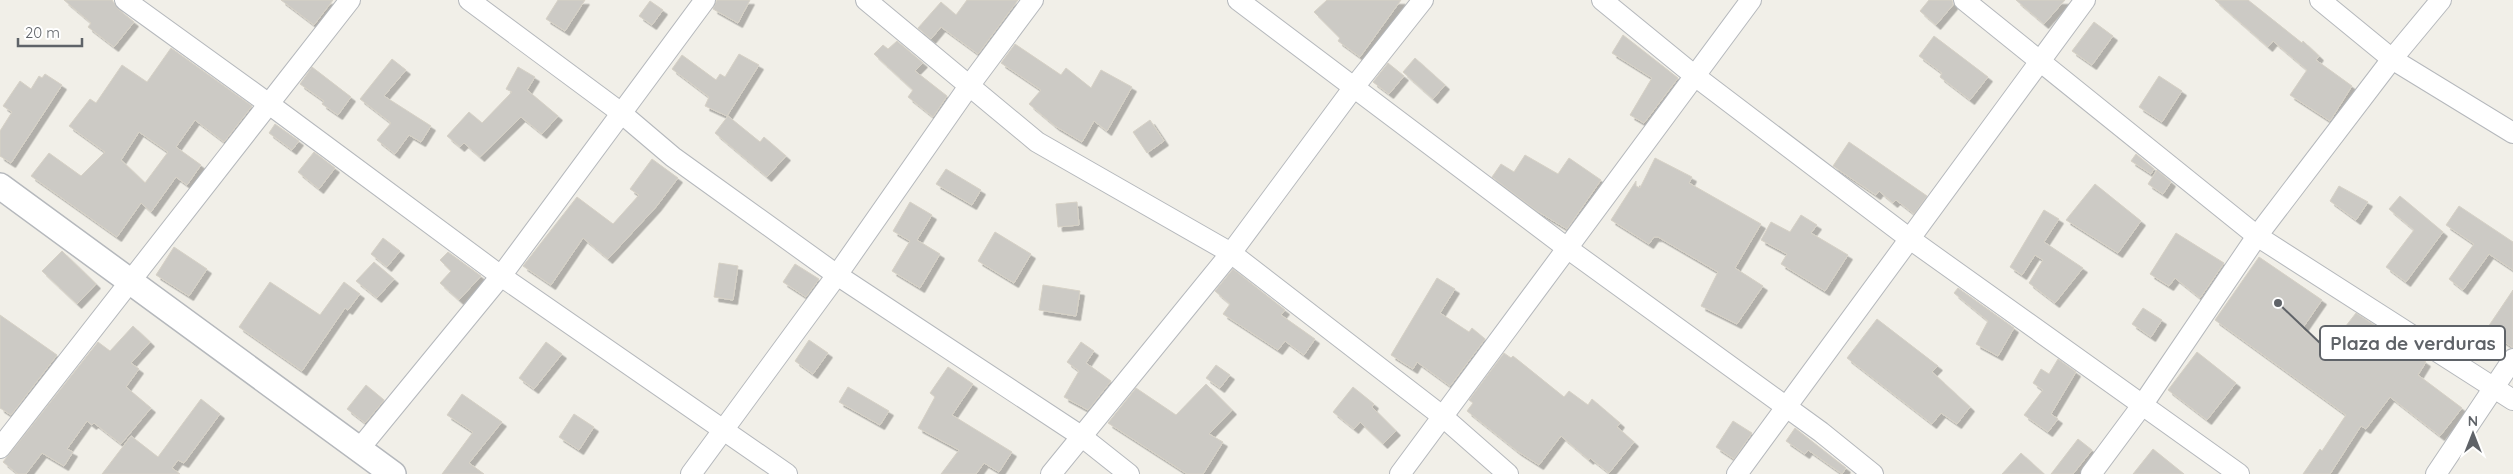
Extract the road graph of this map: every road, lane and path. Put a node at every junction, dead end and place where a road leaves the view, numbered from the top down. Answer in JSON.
{"nodes":[{"id":1,"x":125,"y":0,"type":"edge"},
{"id":2,"x":350,"y":0,"type":"edge"},
{"id":3,"x":469,"y":0,"type":"edge"},
{"id":4,"x":705,"y":0,"type":"edge"},
{"id":5,"x":866,"y":0,"type":"edge"},
{"id":6,"x":1033,"y":0,"type":"edge"},
{"id":7,"x":1238,"y":0,"type":"edge"},
{"id":8,"x":1424,"y":0,"type":"edge"},
{"id":9,"x":1602,"y":0,"type":"edge"},
{"id":10,"x":1751,"y":0,"type":"edge"},
{"id":11,"x":1964,"y":0,"type":"edge"},
{"id":12,"x":2085,"y":0,"type":"edge"},
{"id":13,"x":2320,"y":0,"type":"edge"},
{"id":14,"x":2441,"y":0,"type":"edge"},
{"id":15,"x":2392,"y":59,"type":"junction"},
{"id":16,"x":2040,"y":60,"type":"junction"},
{"id":17,"x":1695,"y":76,"type":"junction"},
{"id":18,"x":969,"y":86,"type":"junction"},
{"id":19,"x":1354,"y":87,"type":"junction"},
{"id":20,"x":269,"y":104,"type":"junction"},
{"id":21,"x":620,"y":112,"type":"junction"},
{"id":22,"x":2513,"y":133,"type":"edge"},
{"id":23,"x":0,"y":186,"type":"edge"},
{"id":24,"x":2257,"y":236,"type":"junction"},
{"id":25,"x":1910,"y":239,"type":"junction"},
{"id":26,"x":1568,"y":248,"type":"junction"},
{"id":27,"x":1231,"y":253,"type":"junction"},
{"id":28,"x":837,"y":274,"type":"junction"},
{"id":29,"x":502,"y":276,"type":"junction"},
{"id":30,"x":130,"y":281,"type":"junction"},
{"id":31,"x":2513,"y":359,"type":"edge"},
{"id":32,"x":2493,"y":387,"type":"junction"},
{"id":33,"x":2513,"y":400,"type":"edge"},
{"id":34,"x":2144,"y":404,"type":"junction"},
{"id":35,"x":1787,"y":408,"type":"junction"},
{"id":36,"x":1442,"y":416,"type":"junction"},
{"id":37,"x":722,"y":430,"type":"junction"},
{"id":38,"x":1080,"y":436,"type":"junction"},
{"id":39,"x":0,"y":448,"type":"edge"},
{"id":40,"x":360,"y":448,"type":"junction"},
{"id":41,"x":393,"y":474,"type":"edge"},
{"id":42,"x":691,"y":474,"type":"edge"},
{"id":43,"x":787,"y":474,"type":"edge"},
{"id":44,"x":1051,"y":474,"type":"edge"},
{"id":45,"x":1129,"y":474,"type":"edge"},
{"id":46,"x":1400,"y":474,"type":"edge"},
{"id":47,"x":1508,"y":474,"type":"edge"},
{"id":48,"x":1737,"y":474,"type":"edge"},
{"id":49,"x":1873,"y":474,"type":"edge"},
{"id":50,"x":2091,"y":474,"type":"edge"},
{"id":51,"x":2239,"y":474,"type":"edge"},
{"id":52,"x":2436,"y":474,"type":"edge"}],
"edges":[{"from":1,"to":20,"type":"street"},
{"from":2,"to":20,"type":"street"},
{"from":3,"to":21,"type":"street"},
{"from":4,"to":21,"type":"street"},
{"from":5,"to":18,"type":"street"},
{"from":6,"to":18,"type":"street"},
{"from":7,"to":19,"type":"street"},
{"from":8,"to":19,"type":"street"},
{"from":9,"to":17,"type":"street"},
{"from":10,"to":17,"type":"street"},
{"from":11,"to":16,"type":"street"},
{"from":12,"to":16,"type":"street"},
{"from":13,"to":15,"type":"street"},
{"from":14,"to":15,"type":"street"},
{"from":15,"to":22,"type":"street"},
{"from":15,"to":24,"type":"street"},
{"from":16,"to":24,"type":"street"},
{"from":16,"to":25,"type":"street"},
{"from":17,"to":25,"type":"street"},
{"from":17,"to":26,"type":"street"},
{"from":18,"to":27,"type":"street"},
{"from":18,"to":28,"type":"street"},
{"from":19,"to":26,"type":"street"},
{"from":19,"to":27,"type":"street"},
{"from":20,"to":29,"type":"street"},
{"from":20,"to":30,"type":"street"},
{"from":21,"to":28,"type":"street"},
{"from":21,"to":29,"type":"street"},
{"from":23,"to":30,"type":"street"},
{"from":24,"to":32,"type":"street"},
{"from":24,"to":34,"type":"street"},
{"from":25,"to":34,"type":"street"},
{"from":25,"to":35,"type":"street"},
{"from":26,"to":35,"type":"street"},
{"from":26,"to":36,"type":"street"},
{"from":27,"to":36,"type":"street"},
{"from":27,"to":38,"type":"street"},
{"from":28,"to":37,"type":"street"},
{"from":28,"to":38,"type":"street"},
{"from":29,"to":37,"type":"street"},
{"from":29,"to":40,"type":"street"},
{"from":30,"to":39,"type":"street"},
{"from":30,"to":40,"type":"street"},
{"from":31,"to":32,"type":"street"},
{"from":32,"to":33,"type":"street"},
{"from":32,"to":52,"type":"street"},
{"from":34,"to":50,"type":"street"},
{"from":34,"to":51,"type":"street"},
{"from":35,"to":48,"type":"street"},
{"from":35,"to":49,"type":"street"},
{"from":36,"to":46,"type":"street"},
{"from":36,"to":47,"type":"street"},
{"from":37,"to":42,"type":"street"},
{"from":37,"to":43,"type":"street"},
{"from":38,"to":44,"type":"street"},
{"from":38,"to":45,"type":"street"},
{"from":40,"to":41,"type":"street"}]}
